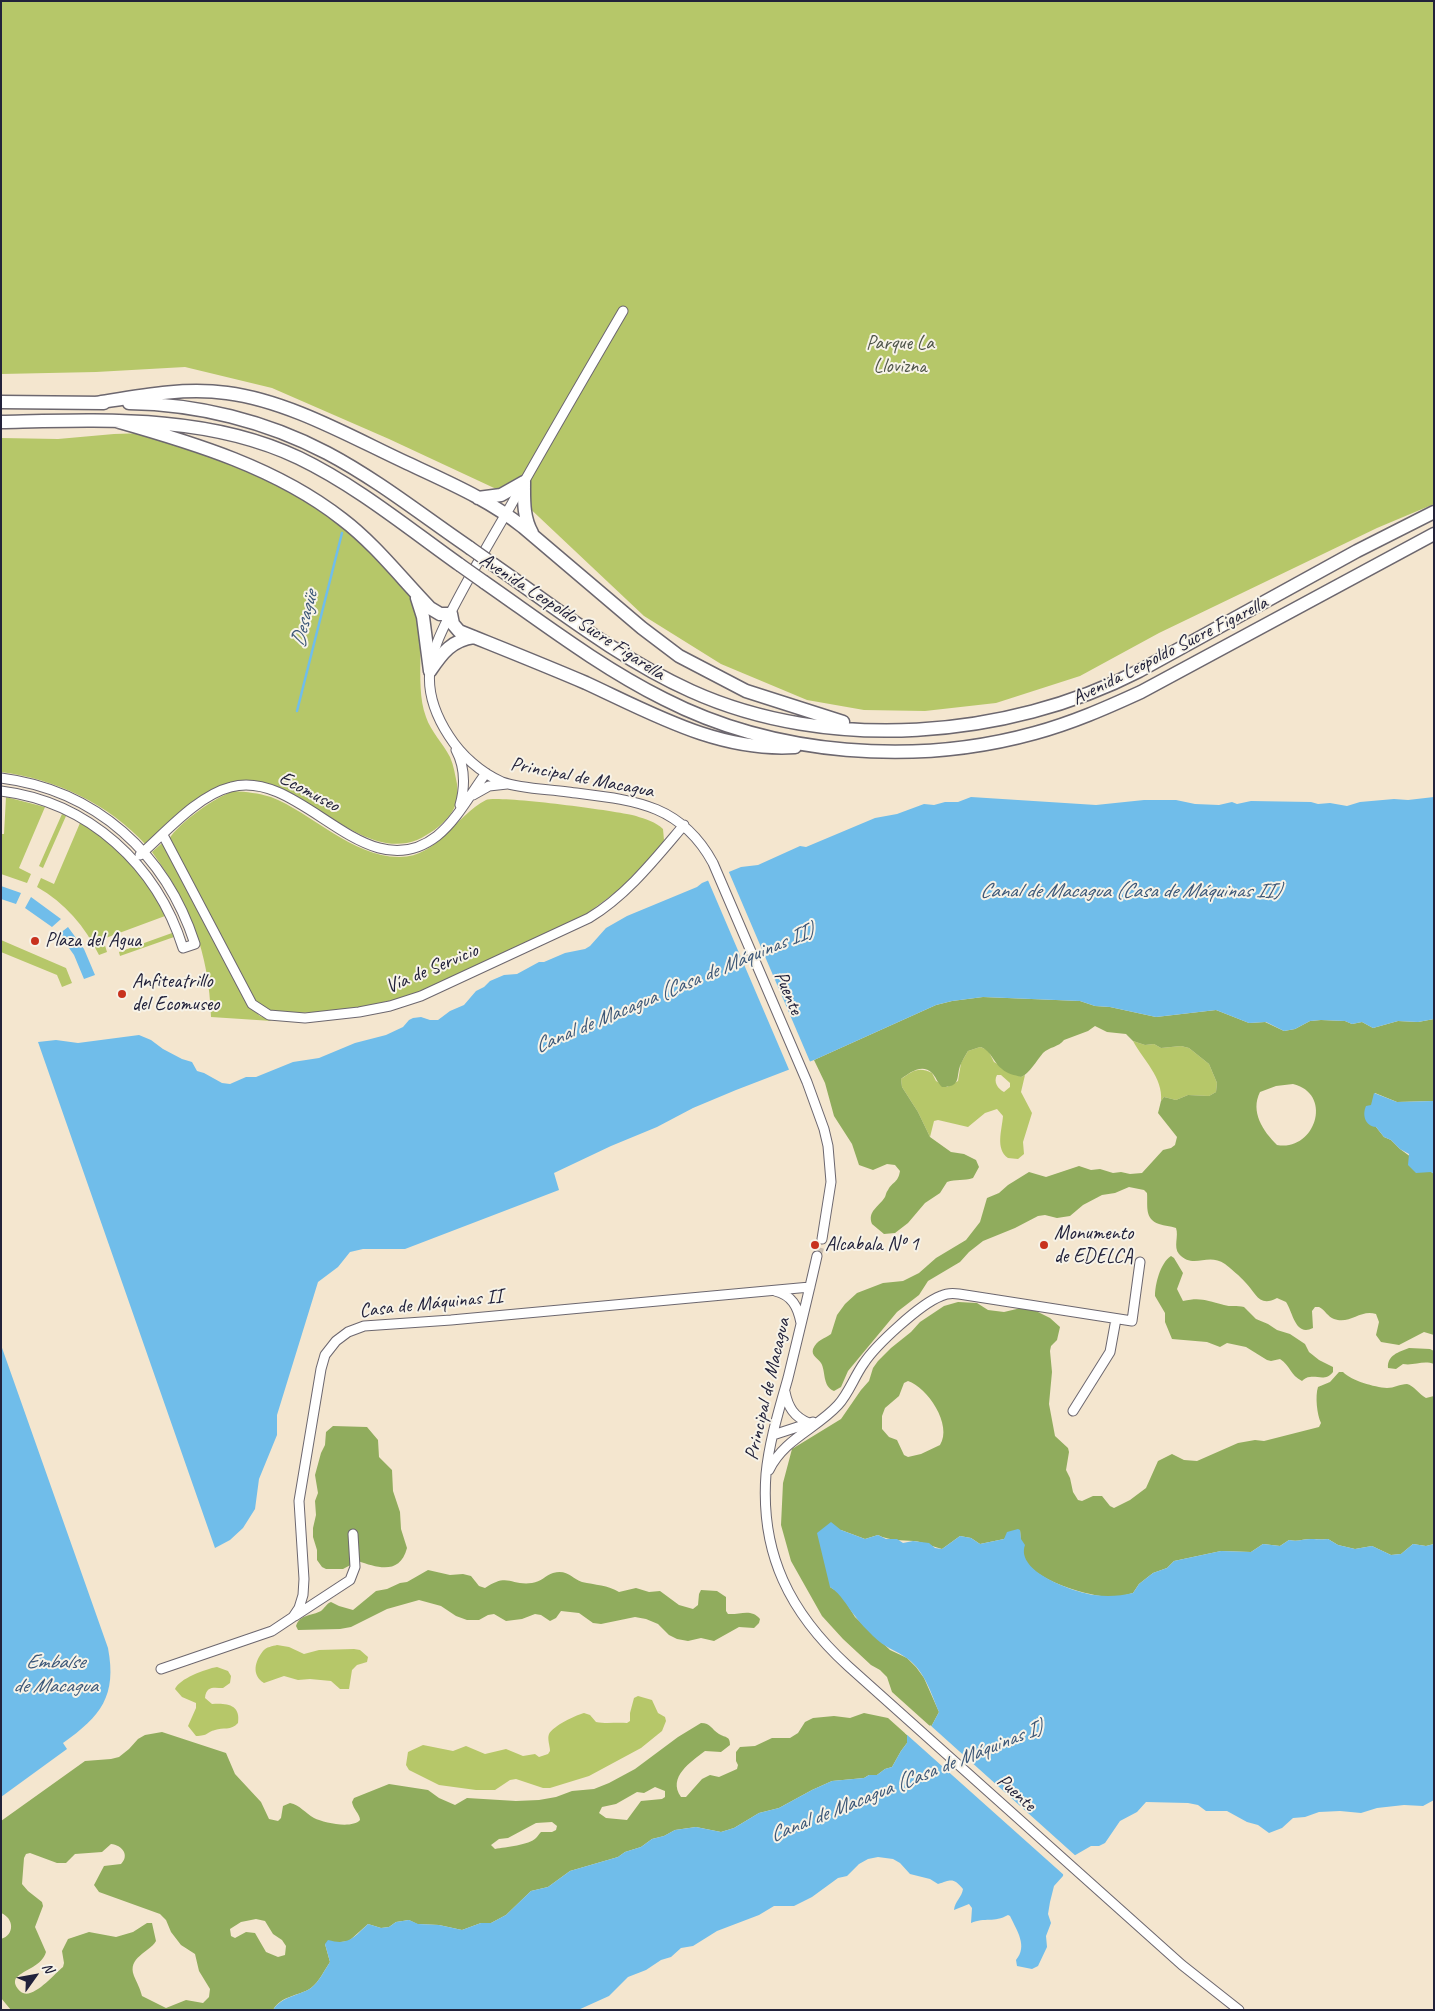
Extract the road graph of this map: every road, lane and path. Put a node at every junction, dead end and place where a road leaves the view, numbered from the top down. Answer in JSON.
{"nodes":[{"id":1,"x":623,"y":311,"type":"dead end"},
{"id":2,"x":1,"y":402,"type":"edge"},
{"id":3,"x":96,"y":403,"type":"junction"},
{"id":4,"x":116,"y":421,"type":"junction"},
{"id":5,"x":1,"y":422,"type":"edge"},
{"id":6,"x":524,"y":482,"type":"junction"},
{"id":7,"x":478,"y":498,"type":"junction"},
{"id":8,"x":1434,"y":512,"type":"edge"},
{"id":9,"x":506,"y":514,"type":"junction"},
{"id":10,"x":1434,"y":534,"type":"edge"},
{"id":11,"x":535,"y":537,"type":"junction"},
{"id":12,"x":413,"y":591,"type":"junction"},
{"id":13,"x":451,"y":614,"type":"junction"},
{"id":14,"x":474,"y":637,"type":"junction"},
{"id":15,"x":430,"y":671,"type":"junction"},
{"id":16,"x":865,"y":729,"type":"junction"},
{"id":17,"x":450,"y":739,"type":"junction"},
{"id":18,"x":813,"y":745,"type":"junction"},
{"id":19,"x":486,"y":773,"type":"junction"},
{"id":20,"x":1,"y":778,"type":"edge"},
{"id":21,"x":511,"y":784,"type":"junction"},
{"id":22,"x":1,"y":791,"type":"edge"},
{"id":23,"x":58,"y":792,"type":"junction"},
{"id":24,"x":467,"y":800,"type":"junction"},
{"id":25,"x":53,"y":804,"type":"junction"},
{"id":26,"x":459,"y":810,"type":"junction"},
{"id":27,"x":684,"y":825,"type":"junction"},
{"id":28,"x":163,"y":835,"type":"junction"},
{"id":29,"x":144,"y":851,"type":"junction"},
{"id":30,"x":134,"y":860,"type":"junction"},
{"id":31,"x":713,"y":863,"type":"joint"},
{"id":32,"x":822,"y":1238,"type":"tunnel mouth"},
{"id":33,"x":818,"y":1256,"type":"tunnel mouth"},
{"id":34,"x":1140,"y":1262,"type":"dead end"},
{"id":35,"x":810,"y":1287,"type":"junction"},
{"id":36,"x":773,"y":1290,"type":"junction"},
{"id":37,"x":1116,"y":1319,"type":"junction"},
{"id":38,"x":801,"y":1325,"type":"junction"},
{"id":39,"x":785,"y":1388,"type":"junction"},
{"id":40,"x":1073,"y":1411,"type":"dead end"},
{"id":41,"x":823,"y":1417,"type":"junction"},
{"id":42,"x":809,"y":1423,"type":"junction"},
{"id":43,"x":773,"y":1435,"type":"junction"},
{"id":44,"x":766,"y":1474,"type":"junction"},
{"id":45,"x":353,"y":1534,"type":"dead end"},
{"id":46,"x":293,"y":1618,"type":"junction"},
{"id":47,"x":161,"y":1669,"type":"dead end"},
{"id":48,"x":885,"y":1700,"type":"joint"},
{"id":49,"x":1239,"y":2010,"type":"edge"}],
"edges":[{"from":1,"to":6,"type":"street","name":"Principal de Macagua"},
{"from":2,"to":3,"type":"main road","name":"Avenida Leopoldo Sucre Figarella"},
{"from":3,"to":7,"type":"main road"},
{"from":3,"to":16,"type":"main road","name":"Avenida Leopoldo Sucre Figarella","bridge":true},
{"from":4,"to":5,"type":"main road","name":"Avenida Leopoldo Sucre Figarella"},
{"from":4,"to":12,"type":"main road"},
{"from":4,"to":18,"type":"main road","name":"Avenida Leopoldo Sucre Figarella","bridge":true},
{"from":6,"to":7,"type":"main road"},
{"from":6,"to":9,"type":"street","name":"Principal de Macagua"},
{"from":6,"to":11,"type":"main road"},
{"from":7,"to":9,"type":"main road"},
{"from":8,"to":16,"type":"main road","name":"Avenida Leopoldo Sucre Figarella"},
{"from":9,"to":11,"type":"main road"},
{"from":9,"to":13,"type":"street","name":"Principal de Macagua"},
{"from":10,"to":18,"type":"main road","name":"Avenida Leopoldo Sucre Figarella"},
{"from":11,"to":16,"type":"main road"},
{"from":12,"to":13,"type":"main road"},
{"from":12,"to":15,"type":"main road"},
{"from":13,"to":14,"type":"main road"},
{"from":13,"to":15,"type":"street","name":"Principal de Macagua"},
{"from":14,"to":15,"type":"main road"},
{"from":14,"to":18,"type":"main road"},
{"from":15,"to":17,"type":"street","name":"Principal de Macagua"},
{"from":17,"to":19,"type":"street","name":"Principal de Macagua"},
{"from":17,"to":26,"type":"street","name":"Ecomuseo"},
{"from":19,"to":21,"type":"street","name":"Principal de Macagua"},
{"from":19,"to":24,"type":"street","name":"Ecomuseo"},
{"from":20,"to":23,"type":"street"},
{"from":21,"to":24,"type":"street","name":"Ecomuseo"},
{"from":21,"to":27,"type":"street","name":"Principal de Macagua"},
{"from":22,"to":25,"type":"street"},
{"from":23,"to":25,"type":"street"},
{"from":23,"to":29,"type":"street"},
{"from":24,"to":26,"type":"street","name":"Ecomuseo"},
{"from":25,"to":30,"type":"street"},
{"from":26,"to":28,"type":"street","name":"Ecomuseo"},
{"from":27,"to":28,"type":"street","name":"Vía de Servicio"},
{"from":27,"to":31,"type":"street","name":"Principal de Macagua"},
{"from":28,"to":29,"type":"street","name":"Ecomuseo"},
{"from":29,"to":30,"type":"street","name":"Ecomuseo"},
{"from":29,"to":30,"type":"street"},
{"from":31,"to":32,"type":"street","name":"Puente"},
{"from":33,"to":35,"type":"street","name":"Principal de Macagua"},
{"from":34,"to":37,"type":"street"},
{"from":35,"to":36,"type":"street","name":"Casa de Máquinas II"},
{"from":35,"to":38,"type":"street","name":"Principal de Macagua"},
{"from":36,"to":38,"type":"street"},
{"from":36,"to":46,"type":"street","name":"Casa de Máquinas II"},
{"from":37,"to":40,"type":"street"},
{"from":37,"to":41,"type":"street"},
{"from":38,"to":39,"type":"street","name":"Principal de Macagua"},
{"from":39,"to":42,"type":"street"},
{"from":39,"to":43,"type":"street","name":"Principal de Macagua"},
{"from":41,"to":42,"type":"street"},
{"from":41,"to":44,"type":"street"},
{"from":42,"to":43,"type":"street"},
{"from":43,"to":44,"type":"street","name":"Principal de Macagua"},
{"from":44,"to":48,"type":"street","name":"Principal de Macagua"},
{"from":45,"to":46,"type":"street"},
{"from":46,"to":47,"type":"street"},
{"from":48,"to":49,"type":"street","name":"Puente"}]}
